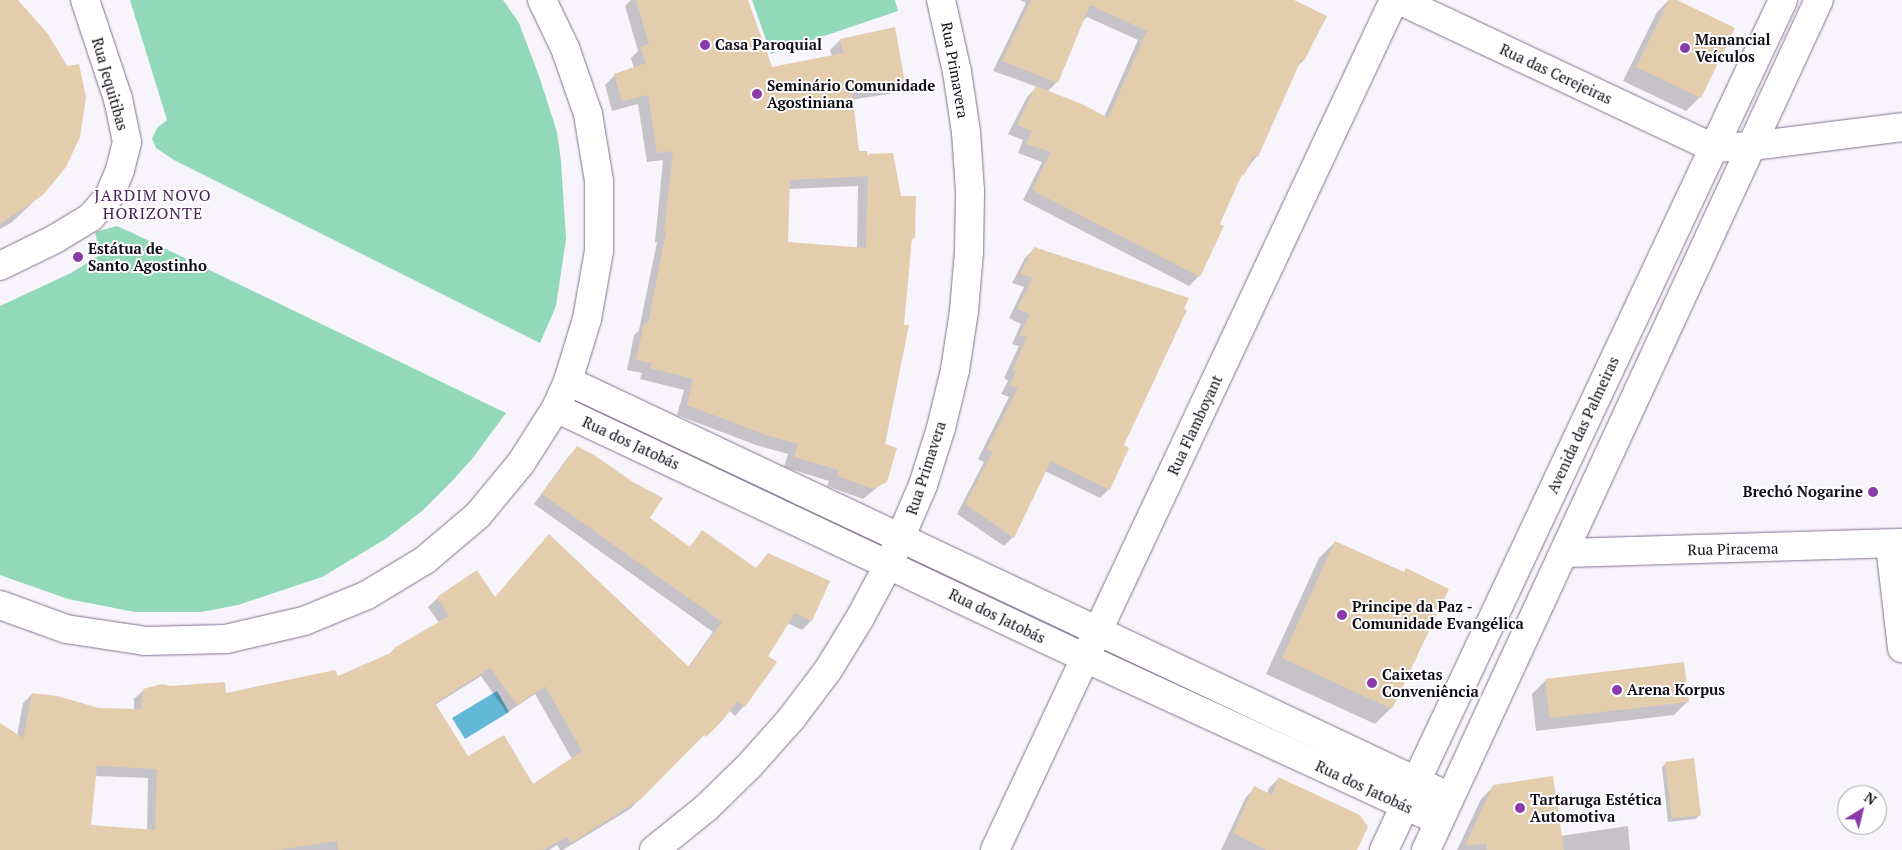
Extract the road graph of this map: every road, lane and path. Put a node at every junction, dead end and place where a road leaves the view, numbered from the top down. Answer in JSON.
{"nodes":[{"id":1,"x":85,"y":0,"type":"edge"},
{"id":2,"x":542,"y":0,"type":"edge"},
{"id":3,"x":940,"y":0,"type":"edge"},
{"id":4,"x":1394,"y":0,"type":"edge"},
{"id":5,"x":1399,"y":0,"type":"edge"},
{"id":6,"x":1783,"y":0,"type":"edge"},
{"id":7,"x":1819,"y":0,"type":"edge"},
{"id":8,"x":1902,"y":127,"type":"edge"},
{"id":9,"x":1752,"y":146,"type":"junction"},
{"id":10,"x":1714,"y":148,"type":"junction"},
{"id":11,"x":0,"y":266,"type":"edge"},
{"id":12,"x":568,"y":381,"type":"junction"},
{"id":13,"x":556,"y":408,"type":"junction"},
{"id":14,"x":902,"y":538,"type":"junction"},
{"id":15,"x":1896,"y":544,"type":"edge"},
{"id":16,"x":1564,"y":553,"type":"junction"},
{"id":17,"x":889,"y":564,"type":"junction"},
{"id":18,"x":0,"y":605,"type":"edge"},
{"id":19,"x":1098,"y":631,"type":"junction"},
{"id":20,"x":1902,"y":648,"type":"edge"},
{"id":21,"x":1085,"y":658,"type":"junction"},
{"id":22,"x":1416,"y":780,"type":"junction"},
{"id":23,"x":1404,"y":806,"type":"junction"},
{"id":24,"x":1444,"y":809,"type":"junction"},
{"id":25,"x":654,"y":850,"type":"edge"},
{"id":26,"x":995,"y":850,"type":"edge"},
{"id":27,"x":1384,"y":850,"type":"edge"},
{"id":28,"x":1426,"y":850,"type":"edge"}],
"edges":[{"from":1,"to":11,"type":"street","name":"Rua Jequitibas"},
{"from":2,"to":12,"type":"street"},
{"from":3,"to":14,"type":"street","name":"Rua Primavera"},
{"from":4,"to":19,"type":"street","name":"Rua Flamboyant"},
{"from":5,"to":10,"type":"street","name":"Rua das Cerejeiras"},
{"from":6,"to":10,"type":"street","name":"Avenida das Palmeiras"},
{"from":7,"to":9,"type":"street"},
{"from":8,"to":9,"type":"street"},
{"from":9,"to":10,"type":"street"},
{"from":9,"to":16,"type":"street"},
{"from":10,"to":22,"type":"street","name":"Avenida das Palmeiras"},
{"from":12,"to":13,"type":"street"},
{"from":12,"to":14,"type":"street","name":"Rua dos Jatobás"},
{"from":13,"to":17,"type":"street","name":"Rua dos Jatobás"},
{"from":13,"to":18,"type":"street"},
{"from":14,"to":17,"type":"street","name":"Rua Primavera"},
{"from":14,"to":19,"type":"street","name":"Rua dos Jatobás"},
{"from":15,"to":16,"type":"street","name":"Rua Piracema"},
{"from":15,"to":20,"type":"street"},
{"from":16,"to":24,"type":"street"},
{"from":17,"to":21,"type":"street","name":"Rua dos Jatobás"},
{"from":17,"to":25,"type":"street","name":"Rua Primavera"},
{"from":19,"to":21,"type":"street","name":"Rua Flamboyant"},
{"from":19,"to":22,"type":"street","name":"Rua dos Jatobás"},
{"from":21,"to":23,"type":"street","name":"Rua dos Jatobás"},
{"from":21,"to":26,"type":"street","name":"Rua Flamboyant"},
{"from":22,"to":23,"type":"street","name":"Avenida das Palmeiras"},
{"from":22,"to":24,"type":"street","name":"Rua dos Jatobás"},
{"from":23,"to":24,"type":"street","name":"Rua dos Jatobás"},
{"from":23,"to":27,"type":"street","name":"Avenida das Palmeiras"},
{"from":24,"to":28,"type":"street"}]}
